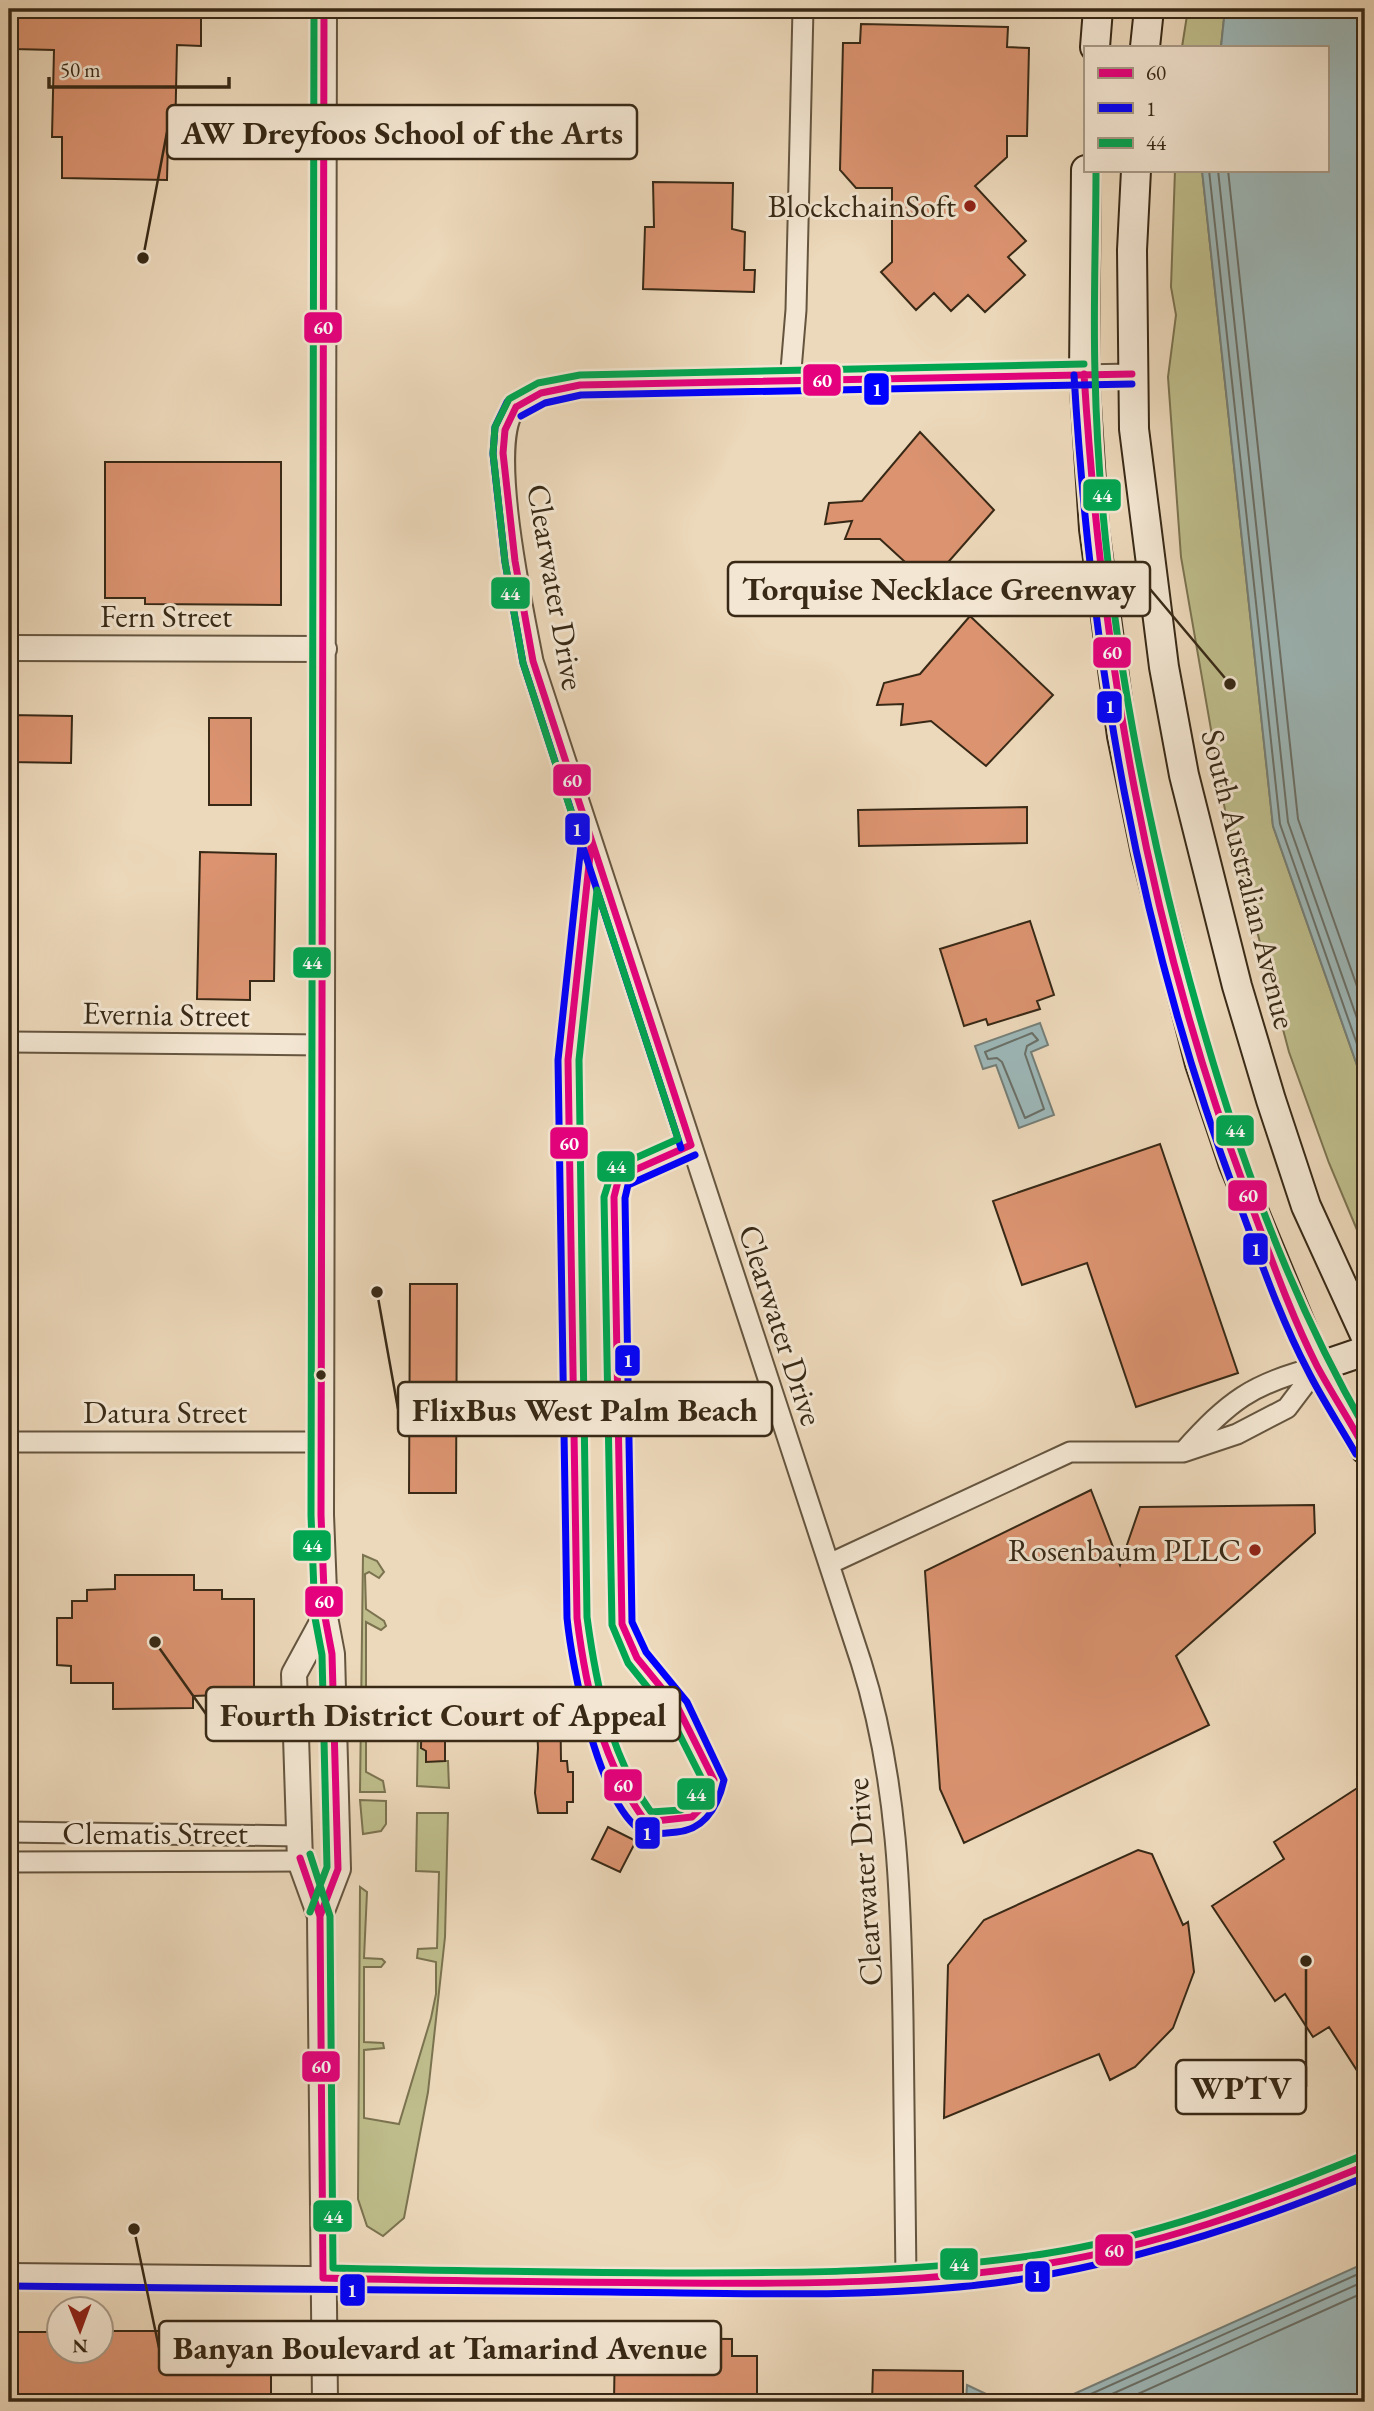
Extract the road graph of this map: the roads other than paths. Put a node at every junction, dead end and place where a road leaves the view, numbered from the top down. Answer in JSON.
{"nodes":[{"id":1,"x":324,"y":9,"type":"edge"},
{"id":2,"x":803,"y":9,"type":"edge"},
{"id":3,"x":1098,"y":9,"type":"edge"},
{"id":4,"x":1149,"y":9,"type":"edge"},
{"id":5,"x":1095,"y":46,"type":"edge"},
{"id":6,"x":1146,"y":46,"type":"edge"},
{"id":7,"x":1086,"y":172,"type":"edge"},
{"id":8,"x":1136,"y":172,"type":"edge"},
{"id":9,"x":1084,"y":374,"type":"junction"},
{"id":10,"x":1132,"y":374,"type":"junction"},
{"id":11,"x":790,"y":382,"type":"junction"},
{"id":12,"x":9,"y":648,"type":"edge"},
{"id":13,"x":324,"y":649,"type":"junction"},
{"id":14,"x":9,"y":1042,"type":"edge"},
{"id":15,"x":323,"y":1045,"type":"junction"},
{"id":16,"x":1365,"y":1335,"type":"edge"},
{"id":17,"x":1365,"y":1351,"type":"edge"},
{"id":18,"x":1318,"y":1367,"type":"junction"},
{"id":19,"x":9,"y":1442,"type":"edge"},
{"id":20,"x":321,"y":1442,"type":"junction"},
{"id":21,"x":1365,"y":1449,"type":"edge"},
{"id":22,"x":1183,"y":1452,"type":"junction"},
{"id":23,"x":829,"y":1564,"type":"junction"},
{"id":24,"x":325,"y":1617,"type":"junction"},
{"id":25,"x":297,"y":1758,"type":"junction"},
{"id":26,"x":9,"y":1832,"type":"edge"},
{"id":27,"x":300,"y":1836,"type":"junction"},
{"id":28,"x":337,"y":1844,"type":"junction"},
{"id":29,"x":300,"y":1861,"type":"junction"},
{"id":30,"x":9,"y":1862,"type":"edge"},
{"id":31,"x":320,"y":1916,"type":"junction"},
{"id":32,"x":1365,"y":2166,"type":"edge"},
{"id":33,"x":9,"y":2276,"type":"edge"},
{"id":34,"x":323,"y":2278,"type":"junction"},
{"id":35,"x":906,"y":2279,"type":"junction"},
{"id":36,"x":325,"y":2402,"type":"edge"}],
"edges":[{"from":1,"to":13,"type":"street"},
{"from":2,"to":11,"type":"street"},
{"from":3,"to":5,"type":"main road"},
{"from":4,"to":6,"type":"main road"},
{"from":7,"to":9,"type":"main road"},
{"from":8,"to":10,"type":"main road","name":"South Australian Avenue"},
{"from":9,"to":10,"type":"street"},
{"from":9,"to":11,"type":"street"},
{"from":9,"to":18,"type":"main road"},
{"from":10,"to":16,"type":"main road","name":"South Australian Avenue"},
{"from":11,"to":23,"type":"street","name":"Clearwater Drive"},
{"from":12,"to":13,"type":"street","name":"Fern Street"},
{"from":13,"to":15,"type":"street"},
{"from":14,"to":15,"type":"street","name":"Evernia Street"},
{"from":15,"to":20,"type":"street"},
{"from":17,"to":18,"type":"main road"},
{"from":18,"to":21,"type":"main road"},
{"from":18,"to":22,"type":"street"},
{"from":18,"to":22,"type":"street"},
{"from":19,"to":20,"type":"street","name":"Datura Street"},
{"from":20,"to":24,"type":"street"},
{"from":22,"to":23,"type":"street"},
{"from":23,"to":35,"type":"street","name":"Clearwater Drive"},
{"from":24,"to":25,"type":"street"},
{"from":24,"to":28,"type":"street"},
{"from":25,"to":27,"type":"street"},
{"from":25,"to":28,"type":"street"},
{"from":26,"to":27,"type":"street","name":"Clematis Street"},
{"from":27,"to":29,"type":"street"},
{"from":28,"to":31,"type":"street"},
{"from":29,"to":30,"type":"street","name":"Clematis Street"},
{"from":29,"to":31,"type":"street"},
{"from":31,"to":34,"type":"street"},
{"from":32,"to":35,"type":"street"},
{"from":33,"to":34,"type":"street"},
{"from":34,"to":35,"type":"street"},
{"from":34,"to":36,"type":"street"}]}
